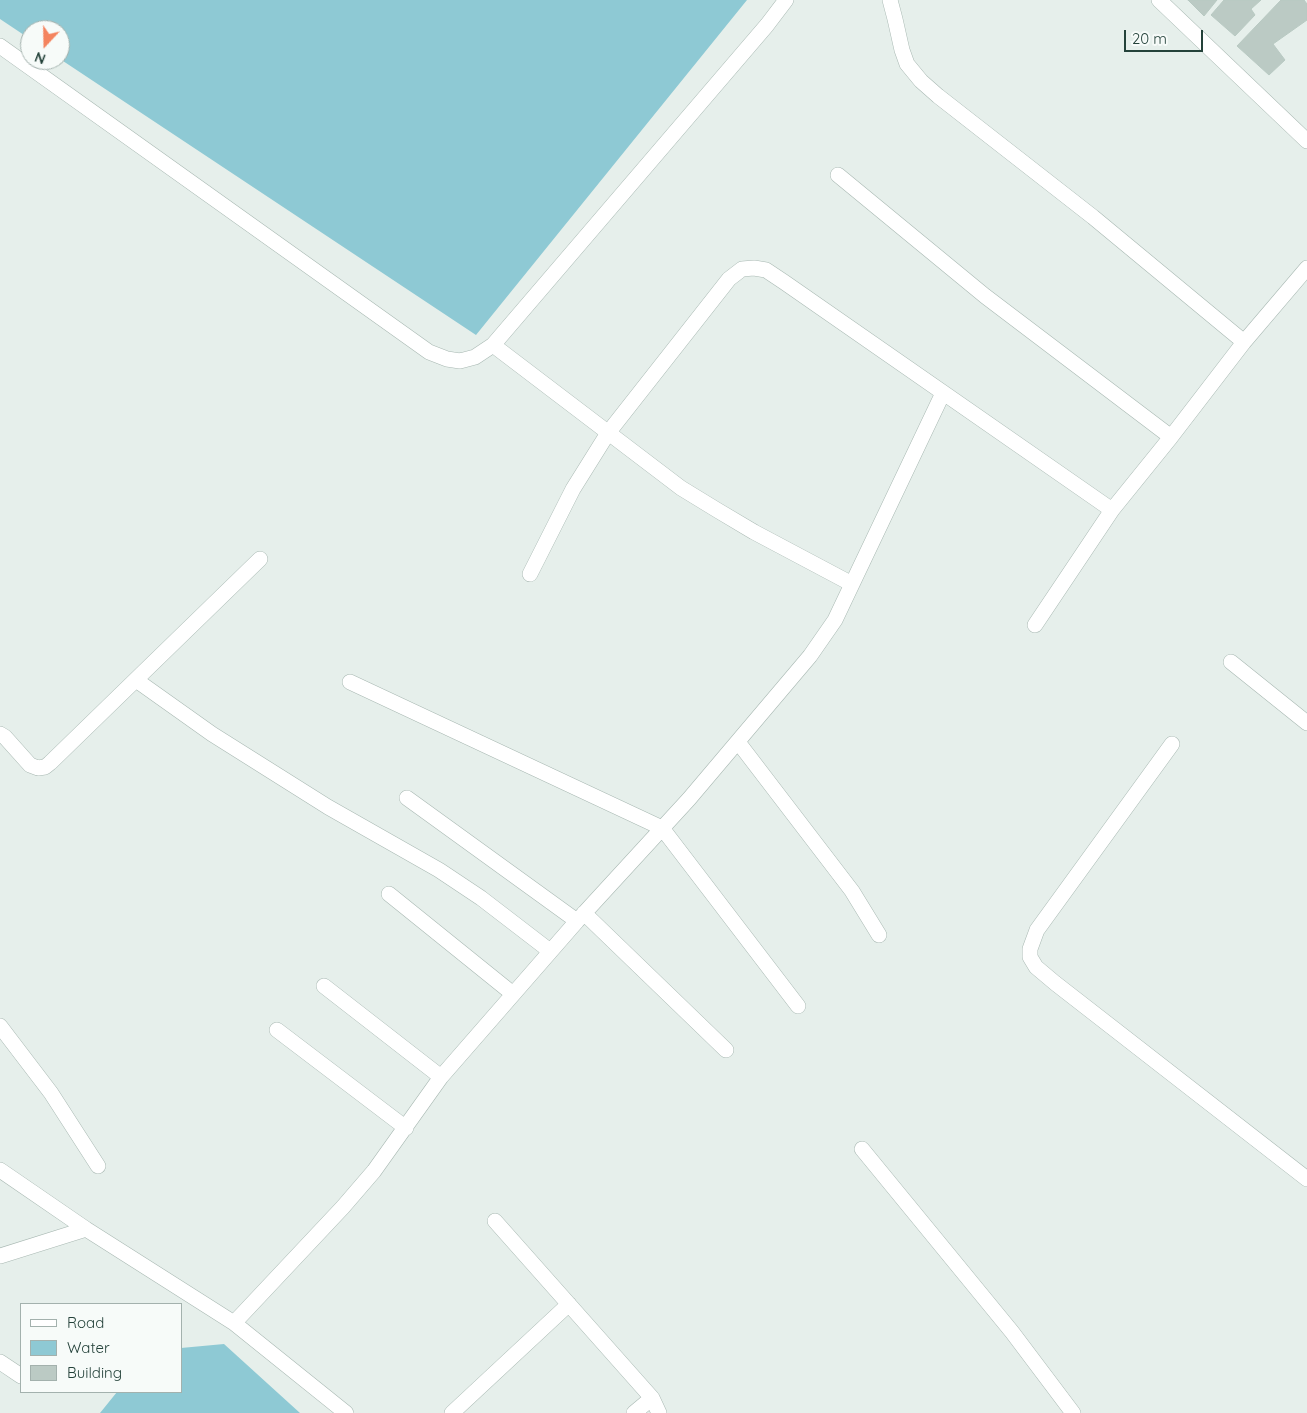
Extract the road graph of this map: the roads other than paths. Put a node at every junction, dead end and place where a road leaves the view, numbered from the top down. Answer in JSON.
{"nodes":[{"id":1,"x":786,"y":0,"type":"edge"},
{"id":2,"x":890,"y":0,"type":"edge"},
{"id":3,"x":1159,"y":0,"type":"edge"},
{"id":4,"x":0,"y":46,"type":"edge"},
{"id":5,"x":1307,"y":140,"type":"edge"},
{"id":6,"x":838,"y":175,"type":"dead end"},
{"id":7,"x":1307,"y":268,"type":"edge"},
{"id":8,"x":1244,"y":342,"type":"junction"},
{"id":9,"x":493,"y":345,"type":"junction"},
{"id":10,"x":943,"y":393,"type":"junction"},
{"id":11,"x":608,"y":433,"type":"junction"},
{"id":12,"x":1171,"y":437,"type":"junction"},
{"id":13,"x":1112,"y":510,"type":"junction"},
{"id":14,"x":260,"y":559,"type":"dead end"},
{"id":15,"x":530,"y":574,"type":"dead end"},
{"id":16,"x":852,"y":584,"type":"junction"},
{"id":17,"x":1035,"y":625,"type":"dead end"},
{"id":18,"x":1231,"y":662,"type":"dead end"},
{"id":19,"x":136,"y":680,"type":"junction"},
{"id":20,"x":350,"y":682,"type":"dead end"},
{"id":21,"x":1307,"y":723,"type":"edge"},
{"id":22,"x":0,"y":734,"type":"edge"},
{"id":23,"x":738,"y":742,"type":"junction"},
{"id":24,"x":1172,"y":744,"type":"dead end"},
{"id":25,"x":407,"y":798,"type":"dead end"},
{"id":26,"x":662,"y":828,"type":"junction"},
{"id":27,"x":389,"y":894,"type":"dead end"},
{"id":28,"x":580,"y":917,"type":"junction"},
{"id":29,"x":879,"y":935,"type":"dead end"},
{"id":30,"x":550,"y":951,"type":"junction"},
{"id":31,"x":324,"y":986,"type":"dead end"},
{"id":32,"x":513,"y":994,"type":"junction"},
{"id":33,"x":798,"y":1006,"type":"dead end"},
{"id":34,"x":0,"y":1026,"type":"edge"},
{"id":35,"x":277,"y":1030,"type":"dead end"},
{"id":36,"x":726,"y":1050,"type":"dead end"},
{"id":37,"x":442,"y":1077,"type":"junction"},
{"id":38,"x":406,"y":1128,"type":"junction"},
{"id":39,"x":862,"y":1149,"type":"dead end"},
{"id":40,"x":98,"y":1166,"type":"dead end"},
{"id":41,"x":0,"y":1170,"type":"edge"},
{"id":42,"x":1307,"y":1179,"type":"edge"},
{"id":43,"x":494,"y":1221,"type":"dead end"},
{"id":44,"x":86,"y":1229,"type":"junction"},
{"id":45,"x":0,"y":1256,"type":"edge"},
{"id":46,"x":569,"y":1304,"type":"junction"},
{"id":47,"x":234,"y":1323,"type":"junction"},
{"id":48,"x":0,"y":1362,"type":"edge"},
{"id":49,"x":20,"y":1375,"type":"edge"},
{"id":50,"x":652,"y":1398,"type":"junction"},
{"id":51,"x":346,"y":1413,"type":"edge"},
{"id":52,"x":452,"y":1413,"type":"edge"},
{"id":53,"x":634,"y":1413,"type":"edge"},
{"id":54,"x":659,"y":1413,"type":"edge"},
{"id":55,"x":1073,"y":1413,"type":"edge"}],
"edges":[{"from":1,"to":9,"type":"street"},
{"from":2,"to":8,"type":"street"},
{"from":3,"to":5,"type":"street"},
{"from":4,"to":9,"type":"street"},
{"from":6,"to":12,"type":"street"},
{"from":7,"to":8,"type":"street"},
{"from":8,"to":12,"type":"street"},
{"from":9,"to":11,"type":"street"},
{"from":10,"to":11,"type":"street"},
{"from":10,"to":13,"type":"street"},
{"from":10,"to":16,"type":"street"},
{"from":11,"to":15,"type":"street"},
{"from":11,"to":16,"type":"street"},
{"from":12,"to":13,"type":"street"},
{"from":13,"to":17,"type":"street"},
{"from":14,"to":19,"type":"street"},
{"from":16,"to":23,"type":"street"},
{"from":18,"to":21,"type":"street"},
{"from":19,"to":22,"type":"street"},
{"from":19,"to":30,"type":"street"},
{"from":20,"to":26,"type":"street"},
{"from":23,"to":26,"type":"street"},
{"from":23,"to":29,"type":"street"},
{"from":24,"to":42,"type":"street"},
{"from":25,"to":28,"type":"street"},
{"from":26,"to":28,"type":"street"},
{"from":26,"to":33,"type":"street"},
{"from":27,"to":32,"type":"street"},
{"from":28,"to":30,"type":"street"},
{"from":28,"to":36,"type":"street"},
{"from":30,"to":32,"type":"street"},
{"from":31,"to":37,"type":"street"},
{"from":32,"to":37,"type":"street"},
{"from":34,"to":40,"type":"street"},
{"from":35,"to":38,"type":"street"},
{"from":37,"to":38,"type":"street"},
{"from":38,"to":47,"type":"street"},
{"from":39,"to":55,"type":"street"},
{"from":41,"to":44,"type":"street"},
{"from":43,"to":46,"type":"street"},
{"from":44,"to":45,"type":"street"},
{"from":44,"to":47,"type":"street"},
{"from":46,"to":50,"type":"street"},
{"from":46,"to":52,"type":"street"},
{"from":47,"to":51,"type":"street"},
{"from":48,"to":49,"type":"street"},
{"from":50,"to":53,"type":"street"},
{"from":50,"to":54,"type":"street"}]}
